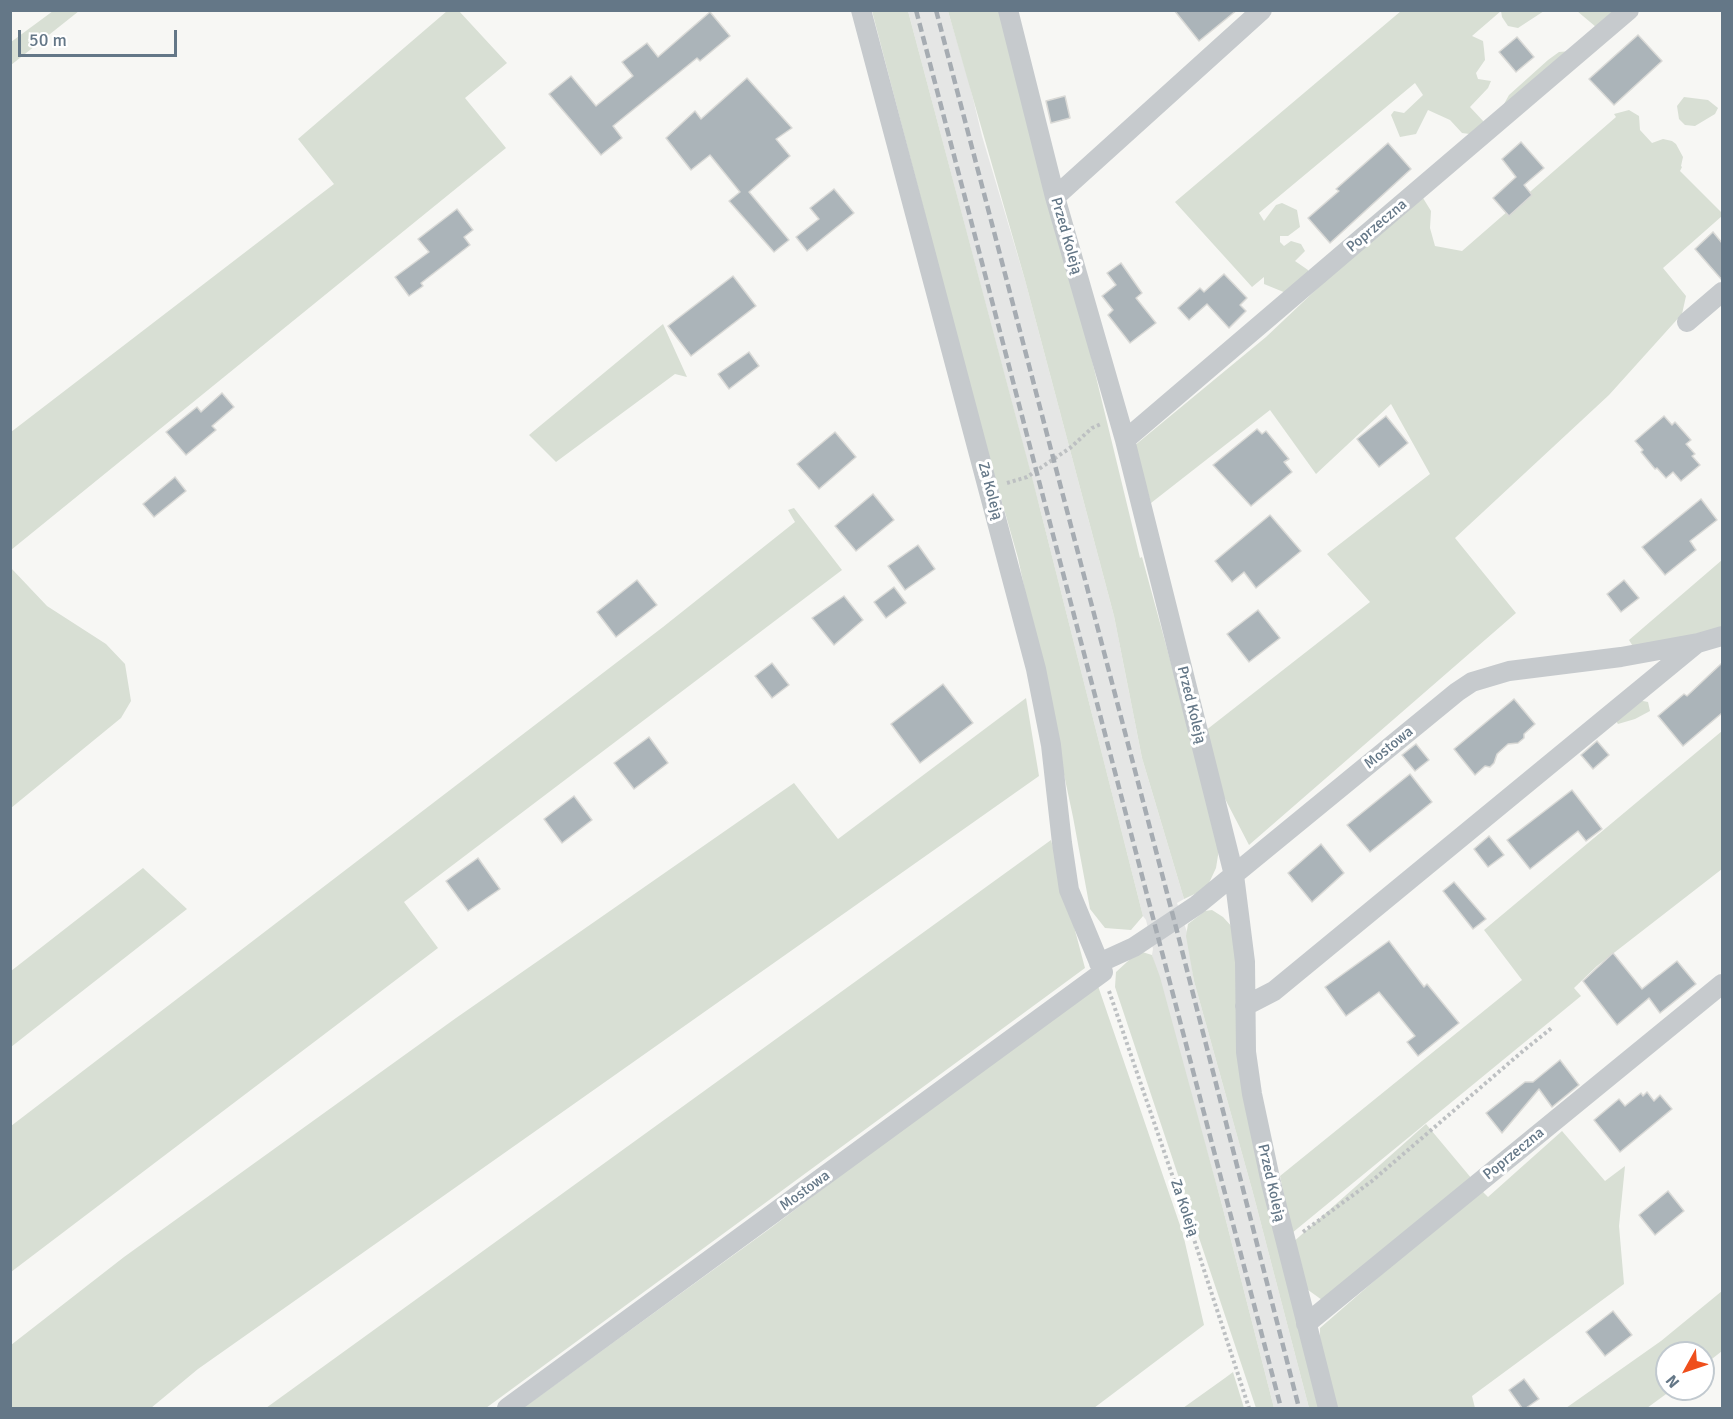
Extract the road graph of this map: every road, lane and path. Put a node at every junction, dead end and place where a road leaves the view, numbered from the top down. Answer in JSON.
{"nodes":[{"id":1,"x":861,"y":10,"type":"edge"},
{"id":2,"x":1008,"y":10,"type":"edge"},
{"id":3,"x":1262,"y":10,"type":"edge"},
{"id":4,"x":1629,"y":10,"type":"edge"},
{"id":5,"x":1055,"y":197,"type":"junction"},
{"id":6,"x":1722,"y":292,"type":"edge"},
{"id":7,"x":1687,"y":322,"type":"dead end"},
{"id":8,"x":1119,"y":419,"type":"junction"},
{"id":9,"x":1125,"y":440,"type":"junction"},
{"id":10,"x":989,"y":486,"type":"junction"},
{"id":11,"x":1722,"y":636,"type":"edge"},
{"id":12,"x":1698,"y":643,"type":"junction"},
{"id":13,"x":1234,"y":875,"type":"junction"},
{"id":14,"x":1101,"y":968,"type":"junction"},
{"id":15,"x":1722,"y":984,"type":"edge"},
{"id":16,"x":1245,"y":1006,"type":"junction"},
{"id":17,"x":1116,"y":1009,"type":"dead end"},
{"id":18,"x":1553,"y":1028,"type":"dead end"},
{"id":19,"x":1286,"y":1245,"type":"junction"},
{"id":20,"x":1306,"y":1324,"type":"junction"},
{"id":21,"x":507,"y":1408,"type":"edge"},
{"id":22,"x":1249,"y":1408,"type":"edge"},
{"id":23,"x":1328,"y":1408,"type":"edge"}],
"edges":[{"from":1,"to":10,"type":"street","name":"Za Koleją"},
{"from":2,"to":5,"type":"street","name":"Przed Koleją"},
{"from":3,"to":5,"type":"street"},
{"from":4,"to":9,"type":"street","name":"Poprzeczna"},
{"from":5,"to":8,"type":"street","name":"Przed Koleją"},
{"from":6,"to":7,"type":"street"},
{"from":8,"to":9,"type":"street","name":"Przed Koleją"},
{"from":8,"to":10,"type":"path"},
{"from":9,"to":13,"type":"street","name":"Przed Koleją"},
{"from":10,"to":14,"type":"street","name":"Za Koleją"},
{"from":11,"to":12,"type":"street","name":"Mostowa"},
{"from":12,"to":13,"type":"street","name":"Mostowa"},
{"from":12,"to":16,"type":"street"},
{"from":13,"to":14,"type":"street","name":"Mostowa"},
{"from":13,"to":16,"type":"street","name":"Przed Koleją"},
{"from":14,"to":21,"type":"street","name":"Mostowa"},
{"from":15,"to":20,"type":"street","name":"Poprzeczna"},
{"from":16,"to":19,"type":"street","name":"Przed Koleją"},
{"from":17,"to":22,"type":"path","name":"Za Koleją"},
{"from":18,"to":19,"type":"path"},
{"from":19,"to":20,"type":"street","name":"Przed Koleją"},
{"from":20,"to":23,"type":"street","name":"Przed Koleją"}]}
